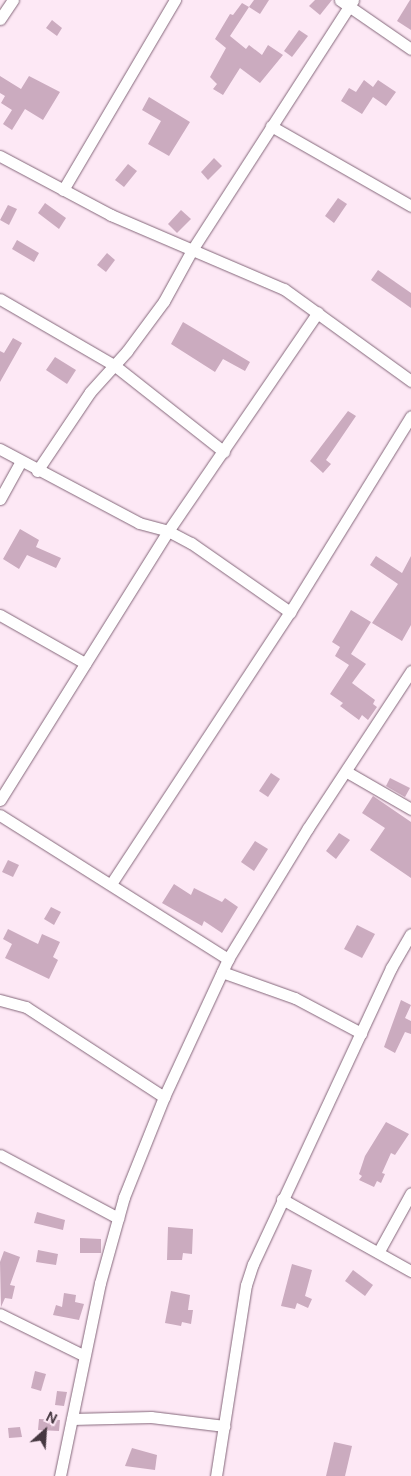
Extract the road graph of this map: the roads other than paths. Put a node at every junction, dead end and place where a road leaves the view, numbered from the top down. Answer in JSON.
{"nodes":[{"id":1,"x":13,"y":0,"type":"edge"},
{"id":2,"x":174,"y":0,"type":"edge"},
{"id":3,"x":348,"y":2,"type":"edge"},
{"id":4,"x":0,"y":19,"type":"edge"},
{"id":5,"x":411,"y":49,"type":"edge"},
{"id":6,"x":271,"y":126,"type":"junction"},
{"id":7,"x":0,"y":156,"type":"edge"},
{"id":8,"x":63,"y":190,"type":"junction"},
{"id":9,"x":411,"y":206,"type":"edge"},
{"id":10,"x":192,"y":250,"type":"junction"},
{"id":11,"x":0,"y":299,"type":"edge"},
{"id":12,"x":318,"y":312,"type":"junction"},
{"id":13,"x":114,"y":365,"type":"junction"},
{"id":14,"x":411,"y":381,"type":"edge"},
{"id":15,"x":411,"y":416,"type":"edge"},
{"id":16,"x":0,"y":449,"type":"edge"},
{"id":17,"x":224,"y":452,"type":"junction"},
{"id":18,"x":21,"y":461,"type":"junction"},
{"id":19,"x":37,"y":471,"type":"junction"},
{"id":20,"x":0,"y":499,"type":"edge"},
{"id":21,"x":168,"y":531,"type":"junction"},
{"id":22,"x":290,"y":612,"type":"junction"},
{"id":23,"x":0,"y":615,"type":"edge"},
{"id":24,"x":85,"y":662,"type":"junction"},
{"id":25,"x":411,"y":670,"type":"edge"},
{"id":26,"x":347,"y":772,"type":"junction"},
{"id":27,"x":1,"y":796,"type":"edge"},
{"id":28,"x":411,"y":809,"type":"edge"},
{"id":29,"x":0,"y":815,"type":"edge"},
{"id":30,"x":111,"y":884,"type":"junction"},
{"id":31,"x":411,"y":934,"type":"edge"},
{"id":32,"x":228,"y":959,"type":"junction"},
{"id":33,"x":222,"y":972,"type":"junction"},
{"id":34,"x":0,"y":1000,"type":"edge"},
{"id":35,"x":361,"y":1033,"type":"junction"},
{"id":36,"x":164,"y":1097,"type":"junction"},
{"id":37,"x":0,"y":1156,"type":"edge"},
{"id":38,"x":411,"y":1193,"type":"edge"},
{"id":39,"x":282,"y":1199,"type":"junction"},
{"id":40,"x":118,"y":1218,"type":"junction"},
{"id":41,"x":379,"y":1251,"type":"junction"},
{"id":42,"x":411,"y":1271,"type":"edge"},
{"id":43,"x":0,"y":1314,"type":"edge"},
{"id":44,"x":82,"y":1354,"type":"junction"},
{"id":45,"x":72,"y":1419,"type":"junction"},
{"id":46,"x":224,"y":1426,"type":"junction"},
{"id":47,"x":60,"y":1476,"type":"edge"},
{"id":48,"x":216,"y":1476,"type":"edge"}],
"edges":[{"from":1,"to":4,"type":"street"},
{"from":2,"to":8,"type":"street"},
{"from":3,"to":5,"type":"street"},
{"from":3,"to":6,"type":"street"},
{"from":6,"to":9,"type":"street"},
{"from":6,"to":10,"type":"street"},
{"from":7,"to":8,"type":"street"},
{"from":8,"to":10,"type":"street"},
{"from":10,"to":12,"type":"street"},
{"from":10,"to":13,"type":"street"},
{"from":11,"to":13,"type":"street"},
{"from":12,"to":14,"type":"street"},
{"from":12,"to":17,"type":"street"},
{"from":13,"to":17,"type":"street"},
{"from":13,"to":19,"type":"street"},
{"from":15,"to":22,"type":"street"},
{"from":16,"to":18,"type":"street"},
{"from":17,"to":21,"type":"street"},
{"from":18,"to":19,"type":"street"},
{"from":18,"to":20,"type":"street"},
{"from":19,"to":21,"type":"street"},
{"from":21,"to":22,"type":"street"},
{"from":21,"to":24,"type":"street"},
{"from":22,"to":30,"type":"street"},
{"from":23,"to":24,"type":"street"},
{"from":24,"to":27,"type":"street"},
{"from":25,"to":26,"type":"street"},
{"from":26,"to":28,"type":"street"},
{"from":26,"to":32,"type":"street"},
{"from":29,"to":30,"type":"street"},
{"from":30,"to":32,"type":"street"},
{"from":31,"to":35,"type":"street"},
{"from":32,"to":33,"type":"street"},
{"from":33,"to":35,"type":"street"},
{"from":33,"to":36,"type":"street"},
{"from":34,"to":36,"type":"street"},
{"from":35,"to":39,"type":"street"},
{"from":36,"to":40,"type":"street"},
{"from":37,"to":40,"type":"street"},
{"from":38,"to":41,"type":"street"},
{"from":39,"to":41,"type":"street"},
{"from":39,"to":46,"type":"street"},
{"from":40,"to":44,"type":"street"},
{"from":41,"to":42,"type":"street"},
{"from":43,"to":44,"type":"street"},
{"from":44,"to":45,"type":"street"},
{"from":45,"to":46,"type":"street"},
{"from":45,"to":47,"type":"street"},
{"from":46,"to":48,"type":"street"}]}
